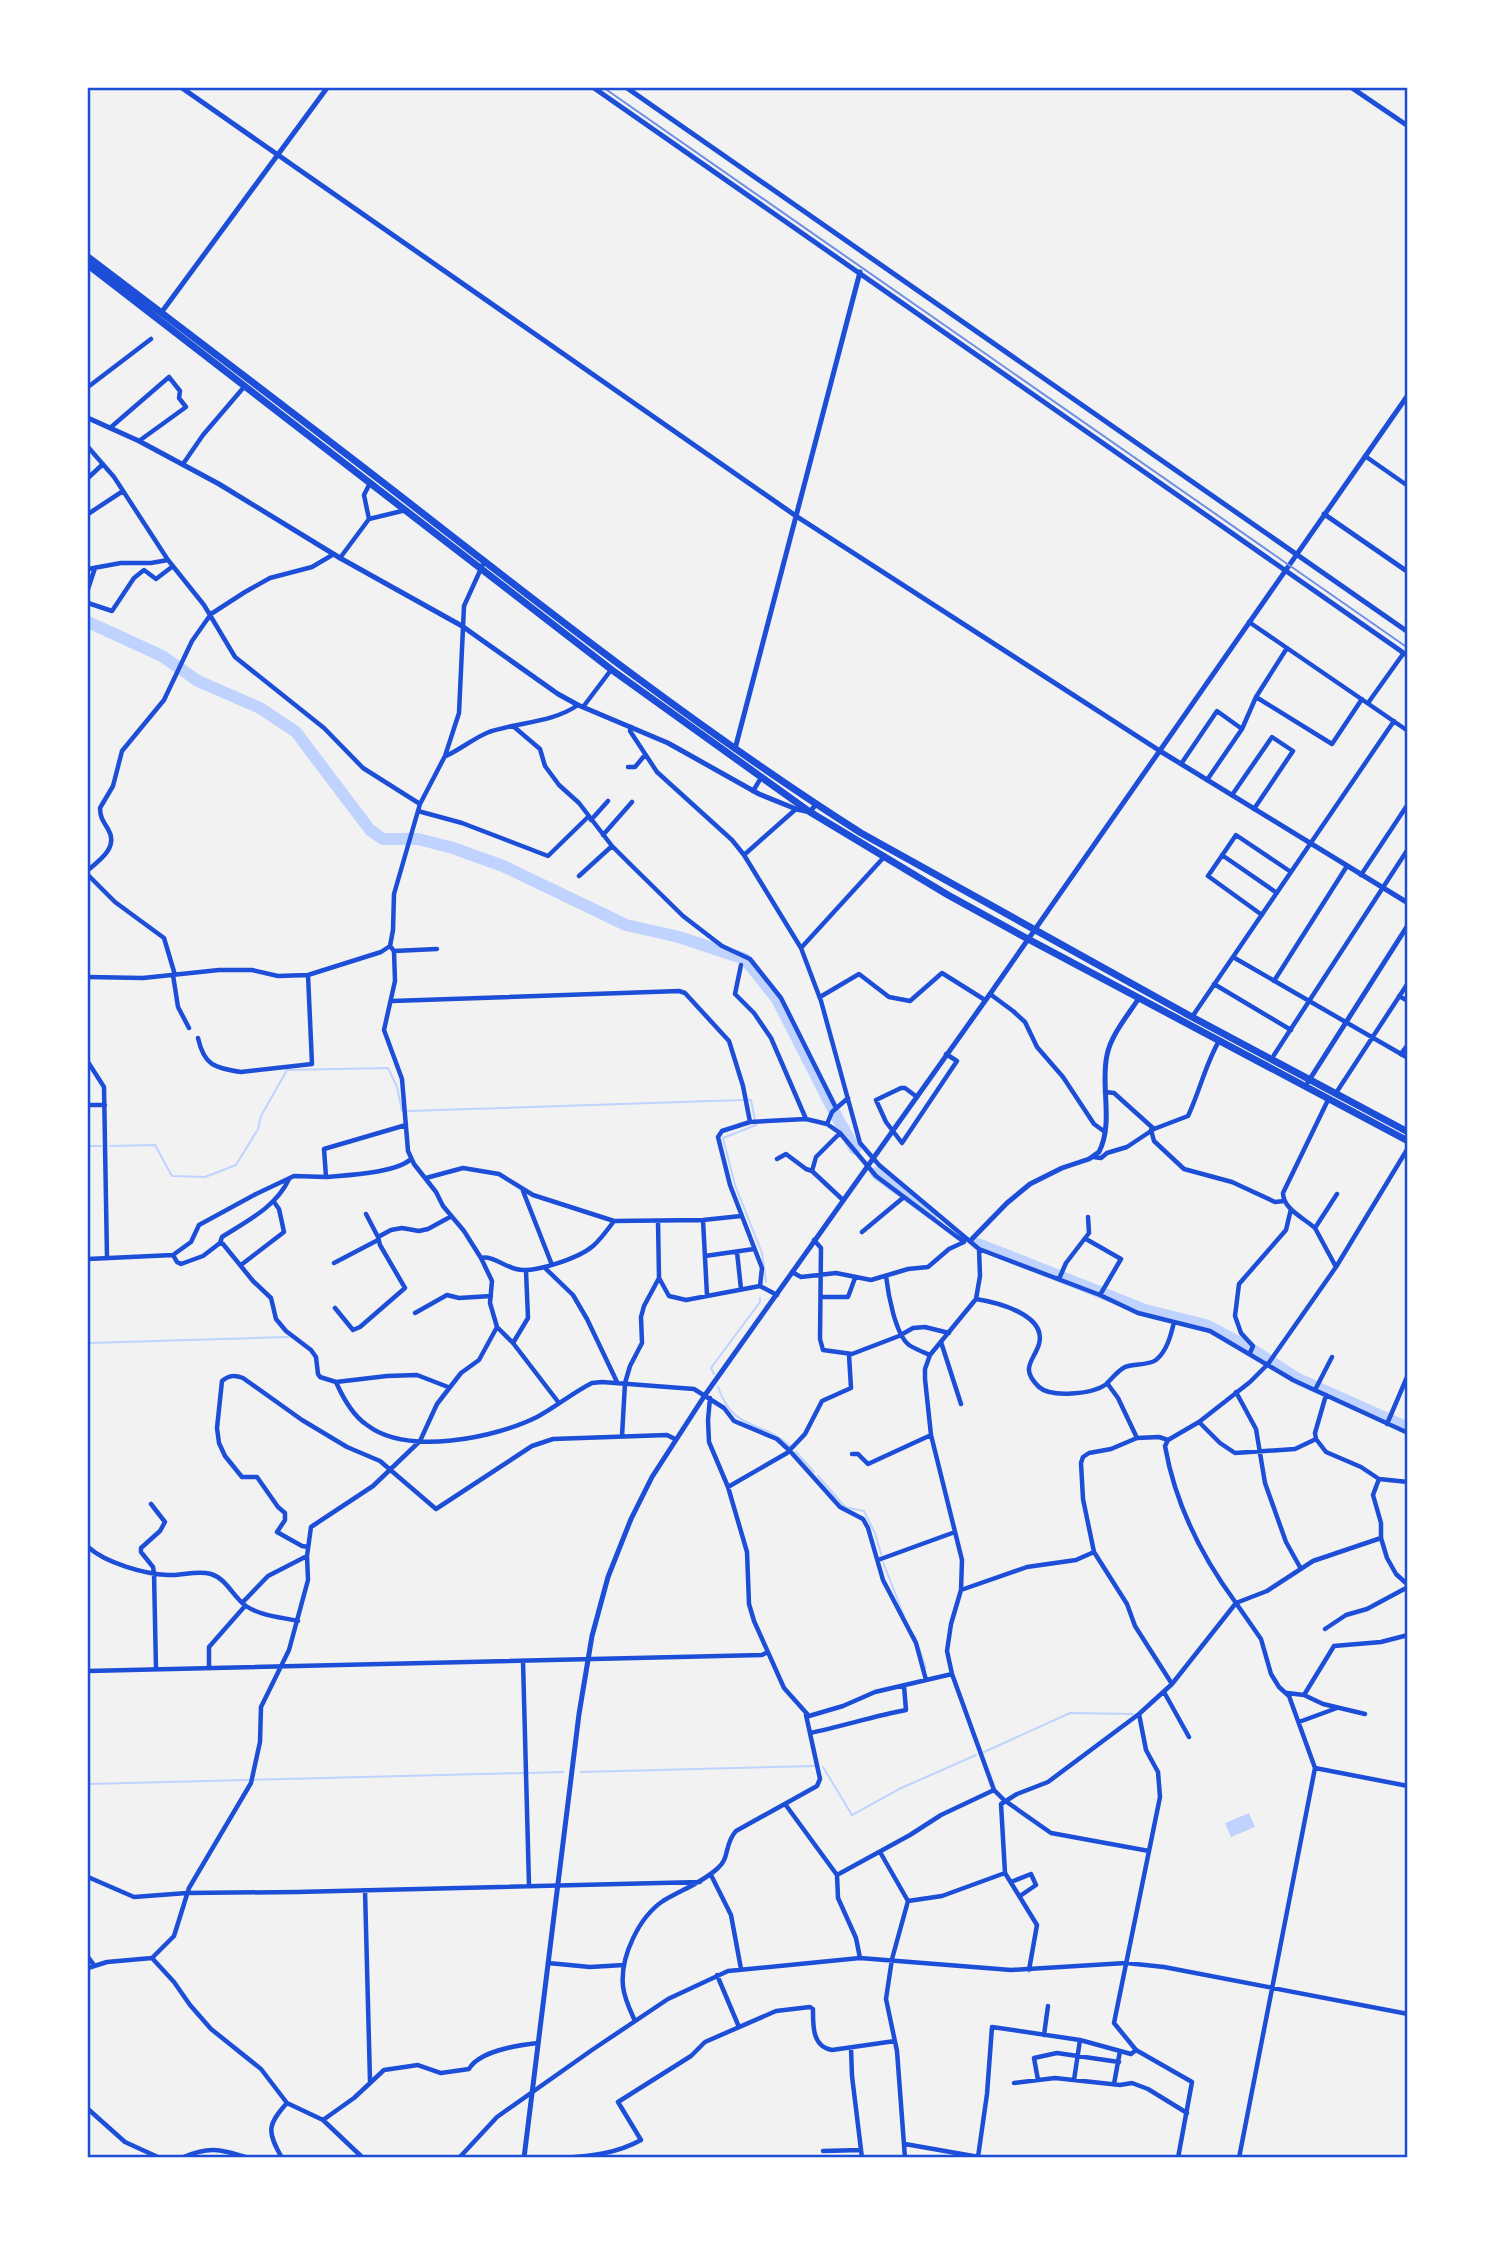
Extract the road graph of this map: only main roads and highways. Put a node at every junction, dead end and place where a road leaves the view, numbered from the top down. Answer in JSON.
{"nodes":[{"id":1,"x":88,"y":257,"type":"edge"},
{"id":2,"x":88,"y":265,"type":"edge"},
{"id":3,"x":159,"y":316,"type":"junction"},
{"id":4,"x":482,"y":564,"type":"junction"},
{"id":5,"x":1408,"y":1132,"type":"edge"},
{"id":6,"x":1408,"y":1141,"type":"edge"}],
"edges":[{"from":1,"to":3,"type":"highway"},
{"from":2,"to":3,"type":"highway"},
{"from":3,"to":4,"type":"highway"},
{"from":3,"to":4,"type":"highway"},
{"from":4,"to":5,"type":"highway"},
{"from":4,"to":6,"type":"highway"}]}
